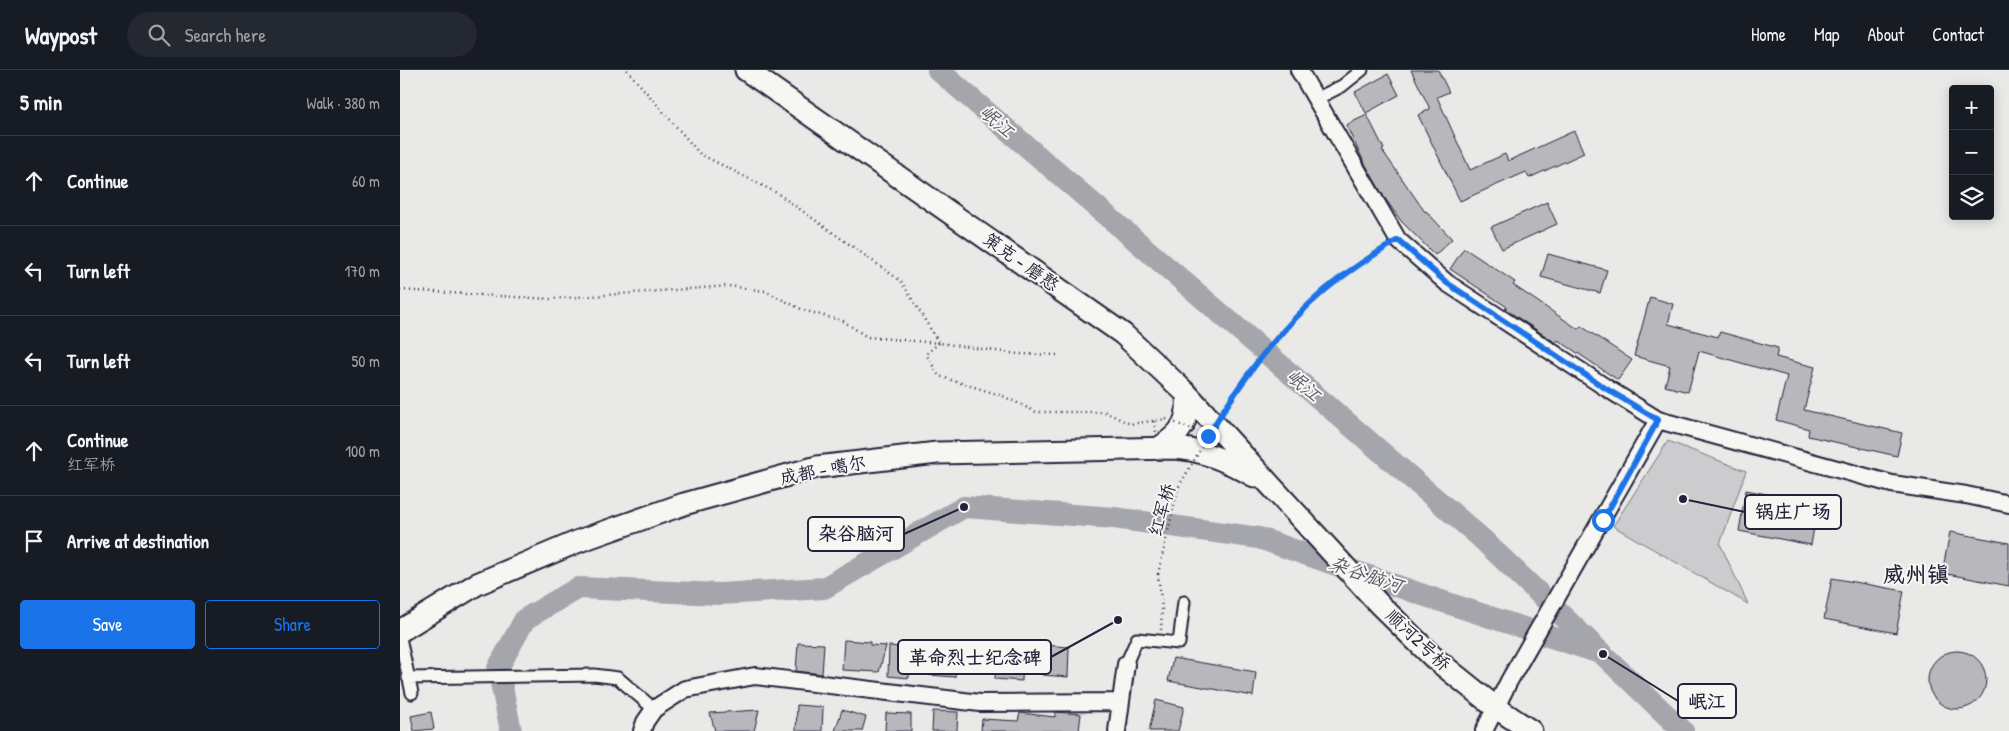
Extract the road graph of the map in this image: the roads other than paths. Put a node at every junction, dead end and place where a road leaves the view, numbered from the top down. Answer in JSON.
{"nodes":[{"id":1,"x":746,"y":70,"type":"edge"},
{"id":2,"x":1299,"y":70,"type":"edge"},
{"id":3,"x":1362,"y":70,"type":"edge"},
{"id":4,"x":1316,"y":100,"type":"junction"},
{"id":5,"x":1187,"y":394,"type":"junction"},
{"id":6,"x":1658,"y":420,"type":"junction"},
{"id":7,"x":1166,"y":448,"type":"junction"},
{"id":8,"x":1270,"y":485,"type":"junction"},
{"id":9,"x":2009,"y":504,"type":"edge"},
{"id":10,"x":1184,"y":602,"type":"dead end"},
{"id":11,"x":400,"y":630,"type":"edge"},
{"id":12,"x":400,"y":638,"type":"edge"},
{"id":13,"x":1126,"y":664,"type":"joint"},
{"id":14,"x":408,"y":678,"type":"junction"},
{"id":15,"x":412,"y":694,"type":"dead end"},
{"id":16,"x":1121,"y":702,"type":"junction"},
{"id":17,"x":1495,"y":707,"type":"junction"},
{"id":18,"x":654,"y":709,"type":"junction"},
{"id":19,"x":642,"y":731,"type":"edge"},
{"id":20,"x":1117,"y":731,"type":"edge"},
{"id":21,"x":1484,"y":731,"type":"edge"},
{"id":22,"x":1531,"y":731,"type":"edge"}],
"edges":[{"from":1,"to":5,"type":"highway","name":"策克 - 磨憨"},
{"from":2,"to":4,"type":"street"},
{"from":3,"to":4,"type":"street"},
{"from":4,"to":6,"type":"street"},
{"from":5,"to":7,"type":"highway"},
{"from":5,"to":8,"type":"highway","name":"策克 - 磨憨"},
{"from":6,"to":9,"type":"street"},
{"from":6,"to":17,"type":"street"},
{"from":7,"to":8,"type":"highway","name":"成都 - 噶尔"},
{"from":7,"to":11,"type":"highway","name":"成都 - 噶尔"},
{"from":8,"to":17,"type":"highway","name":"顺河2号桥"},
{"from":10,"to":13,"type":"street"},
{"from":12,"to":14,"type":"street"},
{"from":13,"to":16,"type":"street"},
{"from":14,"to":15,"type":"street"},
{"from":14,"to":18,"type":"street"},
{"from":16,"to":18,"type":"street"},
{"from":16,"to":20,"type":"street"},
{"from":17,"to":21,"type":"street"},
{"from":17,"to":22,"type":"highway"},
{"from":18,"to":19,"type":"street"}]}
